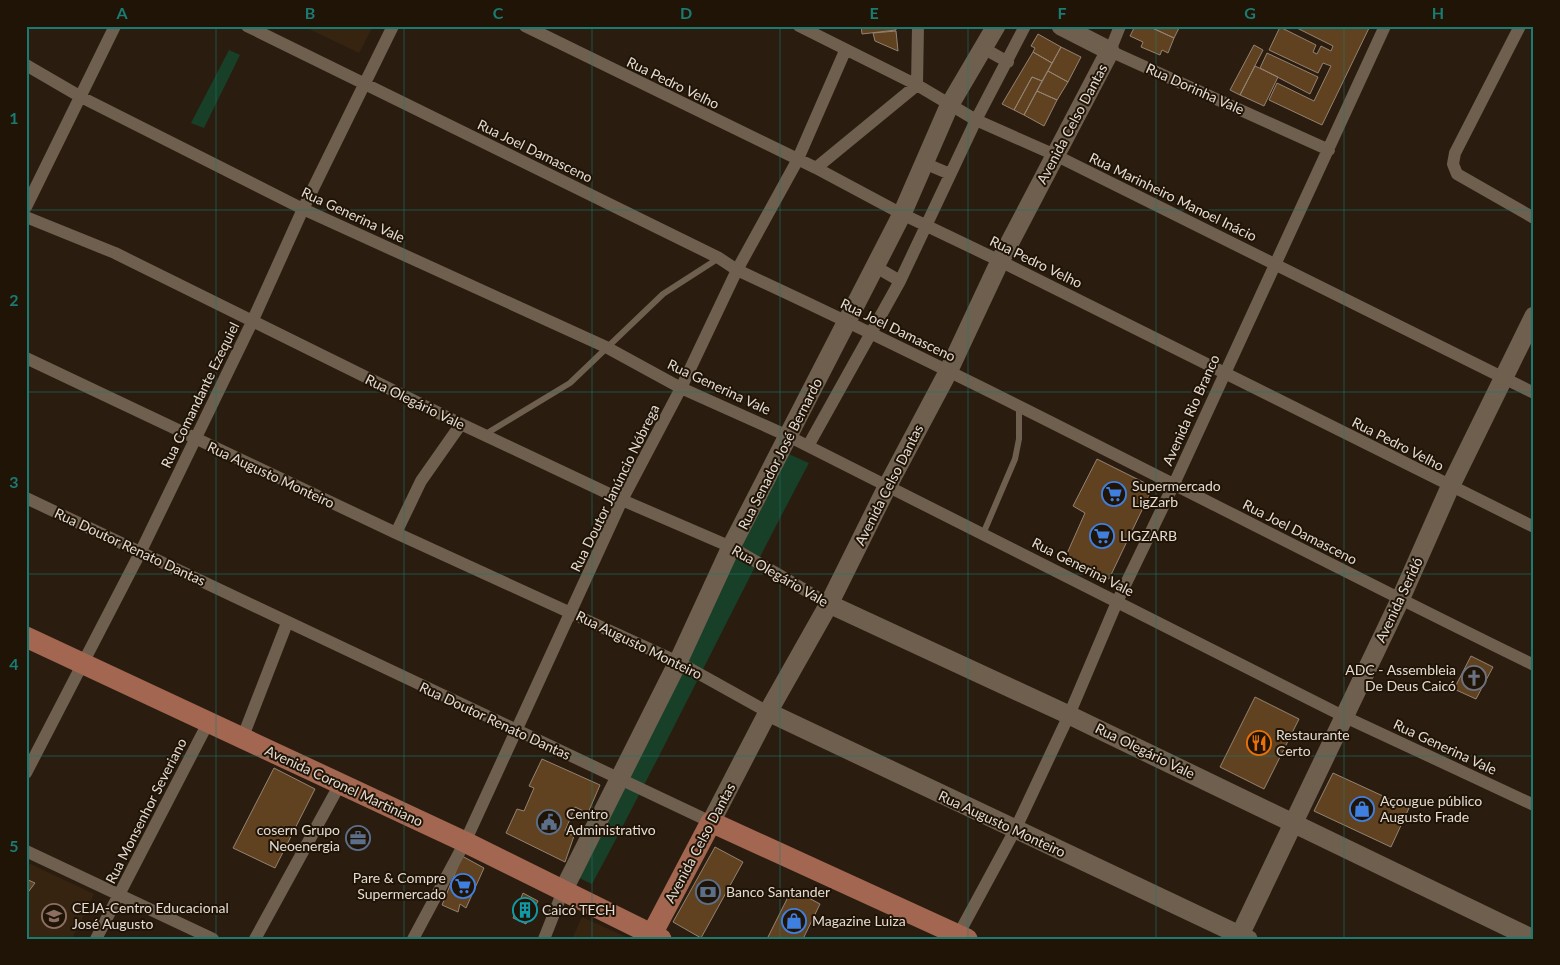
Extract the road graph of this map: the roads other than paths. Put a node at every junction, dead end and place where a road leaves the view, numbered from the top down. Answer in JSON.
{"nodes":[{"id":1,"x":115,"y":26,"type":"edge"},
{"id":2,"x":247,"y":26,"type":"edge"},
{"id":3,"x":393,"y":26,"type":"edge"},
{"id":4,"x":525,"y":26,"type":"edge"},
{"id":5,"x":799,"y":26,"type":"edge"},
{"id":6,"x":918,"y":26,"type":"edge"},
{"id":7,"x":996,"y":26,"type":"edge"},
{"id":8,"x":1025,"y":26,"type":"edge"},
{"id":9,"x":1061,"y":26,"type":"edge"},
{"id":10,"x":1120,"y":26,"type":"edge"},
{"id":11,"x":1385,"y":26,"type":"edge"},
{"id":12,"x":1520,"y":26,"type":"edge"},
{"id":13,"x":822,"y":32,"type":"edge"},
{"id":14,"x":983,"y":48,"type":"junction"},
{"id":15,"x":845,"y":51,"type":"junction"},
{"id":16,"x":1110,"y":52,"type":"junction"},
{"id":17,"x":1008,"y":62,"type":"junction"},
{"id":18,"x":26,"y":66,"type":"edge"},
{"id":19,"x":363,"y":84,"type":"junction"},
{"id":20,"x":917,"y":85,"type":"junction"},
{"id":21,"x":82,"y":97,"type":"junction"},
{"id":22,"x":949,"y":106,"type":"junction"},
{"id":23,"x":976,"y":120,"type":"junction"},
{"id":24,"x":1329,"y":150,"type":"junction"},
{"id":25,"x":1055,"y":155,"type":"junction"},
{"id":26,"x":797,"y":161,"type":"junction"},
{"id":27,"x":924,"y":163,"type":"junction"},
{"id":28,"x":816,"y":168,"type":"junction"},
{"id":29,"x":950,"y":174,"type":"junction"},
{"id":30,"x":26,"y":206,"type":"edge"},
{"id":31,"x":303,"y":209,"type":"junction"},
{"id":32,"x":902,"y":214,"type":"junction"},
{"id":33,"x":26,"y":217,"type":"edge"},
{"id":34,"x":1534,"y":218,"type":"edge"},
{"id":35,"x":927,"y":226,"type":"junction"},
{"id":36,"x":719,"y":258,"type":"junction"},
{"id":37,"x":1000,"y":260,"type":"junction"},
{"id":38,"x":1276,"y":265,"type":"junction"},
{"id":39,"x":876,"y":267,"type":"junction"},
{"id":40,"x":737,"y":270,"type":"junction"},
{"id":41,"x":900,"y":281,"type":"junction"},
{"id":42,"x":1534,"y":316,"type":"edge"},
{"id":43,"x":848,"y":321,"type":"junction"},
{"id":44,"x":252,"y":322,"type":"junction"},
{"id":45,"x":872,"y":333,"type":"junction"},
{"id":46,"x":606,"y":347,"type":"junction"},
{"id":47,"x":26,"y":358,"type":"edge"},
{"id":48,"x":948,"y":372,"type":"junction"},
{"id":49,"x":1224,"y":373,"type":"junction"},
{"id":50,"x":819,"y":377,"type":"junction"},
{"id":51,"x":1504,"y":379,"type":"junction"},
{"id":52,"x":839,"y":387,"type":"junction"},
{"id":53,"x":681,"y":388,"type":"junction"},
{"id":54,"x":1534,"y":393,"type":"edge"},
{"id":55,"x":1019,"y":407,"type":"junction"},
{"id":56,"x":461,"y":424,"type":"junction"},
{"id":57,"x":484,"y":435,"type":"junction"},
{"id":58,"x":788,"y":436,"type":"junction"},
{"id":59,"x":195,"y":439,"type":"junction"},
{"id":60,"x":808,"y":446,"type":"junction"},
{"id":61,"x":1174,"y":484,"type":"junction"},
{"id":62,"x":888,"y":485,"type":"junction"},
{"id":63,"x":1450,"y":487,"type":"junction"},
{"id":64,"x":26,"y":498,"type":"edge"},
{"id":65,"x":622,"y":500,"type":"junction"},
{"id":66,"x":1534,"y":527,"type":"edge"},
{"id":67,"x":396,"y":533,"type":"junction"},
{"id":68,"x":984,"y":534,"type":"junction"},
{"id":69,"x":732,"y":547,"type":"junction"},
{"id":70,"x":141,"y":551,"type":"junction"},
{"id":71,"x":1400,"y":600,"type":"junction"},
{"id":72,"x":1117,"y":602,"type":"junction"},
{"id":73,"x":829,"y":604,"type":"junction"},
{"id":74,"x":571,"y":612,"type":"junction"},
{"id":75,"x":287,"y":623,"type":"junction"},
{"id":76,"x":26,"y":636,"type":"edge"},
{"id":77,"x":678,"y":662,"type":"junction"},
{"id":78,"x":82,"y":664,"type":"junction"},
{"id":79,"x":1534,"y":665,"type":"edge"},
{"id":80,"x":768,"y":712,"type":"junction"},
{"id":81,"x":1069,"y":715,"type":"junction"},
{"id":82,"x":1344,"y":716,"type":"junction"},
{"id":83,"x":208,"y":723,"type":"junction"},
{"id":84,"x":515,"y":729,"type":"junction"},
{"id":85,"x":242,"y":739,"type":"junction"},
{"id":86,"x":26,"y":773,"type":"edge"},
{"id":87,"x":618,"y":780,"type":"junction"},
{"id":88,"x":340,"y":784,"type":"junction"},
{"id":89,"x":1534,"y":805,"type":"edge"},
{"id":90,"x":710,"y":822,"type":"junction"},
{"id":91,"x":1293,"y":822,"type":"junction"},
{"id":92,"x":1015,"y":830,"type":"junction"},
{"id":93,"x":465,"y":842,"type":"junction"},
{"id":94,"x":26,"y":851,"type":"edge"},
{"id":95,"x":563,"y":891,"type":"junction"},
{"id":96,"x":119,"y":895,"type":"junction"},
{"id":97,"x":654,"y":937,"type":"edge"},
{"id":98,"x":960,"y":937,"type":"edge"},
{"id":99,"x":1242,"y":937,"type":"edge"},
{"id":100,"x":96,"y":939,"type":"edge"},
{"id":101,"x":213,"y":939,"type":"edge"},
{"id":102,"x":256,"y":939,"type":"edge"},
{"id":103,"x":413,"y":939,"type":"edge"},
{"id":104,"x":544,"y":939,"type":"edge"},
{"id":105,"x":1533,"y":939,"type":"edge"}],
"edges":[{"from":1,"to":21,"type":"street"},
{"from":2,"to":19,"type":"street","name":"Rua Joel Damasceno"},
{"from":3,"to":19,"type":"street","name":"Rua Comandante Ezequiel"},
{"from":4,"to":26,"type":"street","name":"Rua Pedro Velho"},
{"from":5,"to":13,"type":"street","name":"Rua Marinheiro Manoel Inácio"},
{"from":6,"to":20,"type":"street"},
{"from":7,"to":14,"type":"main road","name":"Rua Senador José Bernardo"},
{"from":8,"to":17,"type":"street","name":"Rua Senador José Bernardo"},
{"from":9,"to":16,"type":"main road","name":"Rua Dorinha Vale"},
{"from":10,"to":16,"type":"street","name":"Avenida Celso Dantas"},
{"from":11,"to":24,"type":"street","name":"Avenida Rio Branco"},
{"from":12,"to":34,"type":"street"},
{"from":13,"to":15,"type":"street","name":"Rua Marinheiro Manoel Inácio"},
{"from":14,"to":17,"type":"street"},
{"from":14,"to":22,"type":"main road","name":"Rua Senador José Bernardo"},
{"from":15,"to":20,"type":"street","name":"Rua Marinheiro Manoel Inácio"},
{"from":15,"to":26,"type":"street","name":"Rua Doutor Janúncio Nóbrega"},
{"from":16,"to":24,"type":"street","name":"Rua Dorinha Vale"},
{"from":16,"to":25,"type":"main road","name":"Avenida Celso Dantas"},
{"from":17,"to":23,"type":"street","name":"Rua Senador José Bernardo"},
{"from":18,"to":21,"type":"street","name":"Rua Generina Vale"},
{"from":19,"to":31,"type":"street","name":"Rua Comandante Ezequiel"},
{"from":19,"to":36,"type":"street","name":"Rua Joel Damasceno"},
{"from":20,"to":22,"type":"street","name":"Rua Marinheiro Manoel Inácio"},
{"from":20,"to":28,"type":"street"},
{"from":21,"to":30,"type":"street"},
{"from":21,"to":31,"type":"street","name":"Rua Generina Vale"},
{"from":22,"to":23,"type":"street","name":"Rua Marinheiro Manoel Inácio"},
{"from":22,"to":27,"type":"main road","name":"Rua Senador José Bernardo"},
{"from":23,"to":25,"type":"street","name":"Rua Marinheiro Manoel Inácio"},
{"from":23,"to":29,"type":"street","name":"Rua Senador José Bernardo"},
{"from":24,"to":38,"type":"street","name":"Avenida Rio Branco"},
{"from":25,"to":37,"type":"main road","name":"Avenida Celso Dantas"},
{"from":25,"to":38,"type":"street","name":"Rua Marinheiro Manoel Inácio"},
{"from":26,"to":28,"type":"street","name":"Rua Pedro Velho"},
{"from":26,"to":40,"type":"street","name":"Rua Doutor Janúncio Nóbrega"},
{"from":27,"to":29,"type":"street"},
{"from":27,"to":32,"type":"main road","name":"Rua Senador José Bernardo"},
{"from":28,"to":32,"type":"street","name":"Rua Pedro Velho"},
{"from":29,"to":35,"type":"street","name":"Rua Senador José Bernardo"},
{"from":31,"to":44,"type":"street","name":"Rua Comandante Ezequiel"},
{"from":31,"to":46,"type":"street","name":"Rua Generina Vale"},
{"from":32,"to":35,"type":"street","name":"Rua Pedro Velho"},
{"from":32,"to":39,"type":"main road","name":"Rua Senador José Bernardo"},
{"from":33,"to":44,"type":"street","name":"Rua Olegário Vale"},
{"from":35,"to":37,"type":"street","name":"Rua Pedro Velho"},
{"from":35,"to":41,"type":"street","name":"Rua Senador José Bernardo"},
{"from":36,"to":40,"type":"street","name":"Rua Joel Damasceno"},
{"from":36,"to":46,"type":"lane"},
{"from":37,"to":48,"type":"main road","name":"Avenida Celso Dantas"},
{"from":37,"to":49,"type":"street","name":"Rua Pedro Velho"},
{"from":38,"to":49,"type":"street","name":"Avenida Rio Branco"},
{"from":38,"to":51,"type":"street","name":"Rua Marinheiro Manoel Inácio"},
{"from":39,"to":41,"type":"street"},
{"from":39,"to":43,"type":"main road","name":"Rua Senador José Bernardo"},
{"from":40,"to":43,"type":"street","name":"Rua Joel Damasceno"},
{"from":40,"to":53,"type":"street","name":"Rua Doutor Janúncio Nóbrega"},
{"from":41,"to":45,"type":"street","name":"Rua Senador José Bernardo"},
{"from":42,"to":51,"type":"main road","name":"Avenida Seridó"},
{"from":43,"to":45,"type":"street","name":"Rua Joel Damasceno"},
{"from":43,"to":50,"type":"main road","name":"Rua Senador José Bernardo"},
{"from":44,"to":56,"type":"street","name":"Rua Olegário Vale"},
{"from":44,"to":59,"type":"street","name":"Rua Comandante Ezequiel"},
{"from":45,"to":48,"type":"street","name":"Rua Joel Damasceno"},
{"from":45,"to":52,"type":"street","name":"Rua Senador José Bernardo"},
{"from":46,"to":53,"type":"street","name":"Rua Generina Vale"},
{"from":46,"to":57,"type":"lane"},
{"from":47,"to":59,"type":"street","name":"Rua Augusto Monteiro"},
{"from":48,"to":55,"type":"street","name":"Rua Joel Damasceno"},
{"from":48,"to":62,"type":"main road","name":"Avenida Celso Dantas"},
{"from":49,"to":61,"type":"street","name":"Avenida Rio Branco"},
{"from":49,"to":63,"type":"street","name":"Rua Pedro Velho"},
{"from":50,"to":52,"type":"street"},
{"from":50,"to":58,"type":"main road","name":"Rua Senador José Bernardo"},
{"from":51,"to":54,"type":"street","name":"Rua Marinheiro Manoel Inácio"},
{"from":51,"to":63,"type":"main road","name":"Avenida Seridó"},
{"from":52,"to":60,"type":"street","name":"Rua Senador José Bernardo"},
{"from":53,"to":58,"type":"street","name":"Rua Generina Vale"},
{"from":53,"to":65,"type":"street","name":"Rua Doutor Janúncio Nóbrega"},
{"from":55,"to":61,"type":"street","name":"Rua Joel Damasceno"},
{"from":55,"to":68,"type":"lane"},
{"from":56,"to":57,"type":"street","name":"Rua Olegário Vale"},
{"from":56,"to":67,"type":"street"},
{"from":57,"to":65,"type":"street","name":"Rua Olegário Vale"},
{"from":58,"to":60,"type":"street","name":"Rua Generina Vale"},
{"from":58,"to":69,"type":"main road","name":"Rua Senador José Bernardo"},
{"from":59,"to":67,"type":"street","name":"Rua Augusto Monteiro"},
{"from":59,"to":70,"type":"street","name":"Rua Comandante Ezequiel"},
{"from":60,"to":62,"type":"street","name":"Rua Generina Vale"},
{"from":61,"to":71,"type":"street","name":"Rua Joel Damasceno"},
{"from":61,"to":72,"type":"street","name":"Avenida Rio Branco"},
{"from":62,"to":68,"type":"street","name":"Rua Generina Vale"},
{"from":62,"to":73,"type":"main road","name":"Avenida Celso Dantas"},
{"from":63,"to":66,"type":"street","name":"Rua Pedro Velho"},
{"from":63,"to":71,"type":"main road","name":"Avenida Seridó"},
{"from":64,"to":70,"type":"street","name":"Rua Doutor Renato Dantas"},
{"from":65,"to":69,"type":"street","name":"Rua Olegário Vale"},
{"from":65,"to":74,"type":"street","name":"Rua Doutor Janúncio Nóbrega"},
{"from":67,"to":74,"type":"street","name":"Rua Augusto Monteiro"},
{"from":68,"to":72,"type":"street","name":"Rua Generina Vale"},
{"from":69,"to":73,"type":"street","name":"Rua Olegário Vale"},
{"from":69,"to":77,"type":"main road","name":"Rua Senador José Bernardo"},
{"from":70,"to":75,"type":"street","name":"Rua Doutor Renato Dantas"},
{"from":70,"to":78,"type":"street","name":"Rua Comandante Ezequiel"},
{"from":71,"to":79,"type":"street","name":"Rua Joel Damasceno"},
{"from":71,"to":82,"type":"main road","name":"Avenida Seridó"},
{"from":72,"to":81,"type":"street","name":"Avenida Rio Branco"},
{"from":72,"to":82,"type":"street","name":"Rua Generina Vale"},
{"from":73,"to":80,"type":"main road","name":"Avenida Celso Dantas"},
{"from":73,"to":81,"type":"main road","name":"Rua Olegário Vale"},
{"from":74,"to":77,"type":"street","name":"Rua Augusto Monteiro"},
{"from":74,"to":84,"type":"street","name":"Rua Doutor Janúncio Nóbrega"},
{"from":75,"to":84,"type":"street","name":"Rua Doutor Renato Dantas"},
{"from":75,"to":85,"type":"street"},
{"from":76,"to":78,"type":"main road","name":"Avenida Coronel Martiniano"},
{"from":77,"to":80,"type":"street","name":"Rua Augusto Monteiro"},
{"from":77,"to":87,"type":"main road","name":"Rua Senador José Bernardo"},
{"from":78,"to":83,"type":"main road","name":"Avenida Coronel Martiniano"},
{"from":78,"to":86,"type":"street","name":"Rua Comandante Ezequiel"},
{"from":80,"to":90,"type":"main road","name":"Avenida Celso Dantas"},
{"from":80,"to":92,"type":"main road","name":"Rua Augusto Monteiro"},
{"from":81,"to":91,"type":"main road","name":"Rua Olegário Vale"},
{"from":81,"to":92,"type":"street","name":"Avenida Rio Branco"},
{"from":82,"to":89,"type":"street","name":"Rua Generina Vale"},
{"from":82,"to":91,"type":"main road","name":"Avenida Seridó"},
{"from":83,"to":85,"type":"main road","name":"Avenida Coronel Martiniano"},
{"from":83,"to":96,"type":"street","name":"Rua Monsenhor Severiano"},
{"from":84,"to":87,"type":"street","name":"Rua Doutor Renato Dantas"},
{"from":84,"to":93,"type":"street","name":"Rua Doutor Janúncio Nóbrega"},
{"from":85,"to":88,"type":"main road","name":"Avenida Coronel Martiniano"},
{"from":87,"to":90,"type":"street","name":"Rua Doutor Renato Dantas"},
{"from":87,"to":95,"type":"main road","name":"Rua Senador José Bernardo"},
{"from":88,"to":93,"type":"main road","name":"Avenida Coronel Martiniano"},
{"from":88,"to":102,"type":"street"},
{"from":90,"to":97,"type":"main road","name":"Avenida Celso Dantas"},
{"from":90,"to":98,"type":"main road","name":"Rua Doutor Renato Dantas"},
{"from":91,"to":99,"type":"main road","name":"Avenida Seridó"},
{"from":91,"to":105,"type":"main road","name":"Rua Olegário Vale"},
{"from":92,"to":98,"type":"street","name":"Avenida Rio Branco"},
{"from":92,"to":99,"type":"main road","name":"Rua Augusto Monteiro"},
{"from":93,"to":95,"type":"main road","name":"Avenida Coronel Martiniano"},
{"from":93,"to":103,"type":"street","name":"Rua Doutor Janúncio Nóbrega"},
{"from":94,"to":96,"type":"street"},
{"from":95,"to":97,"type":"main road","name":"Avenida Coronel Martiniano"},
{"from":95,"to":104,"type":"street","name":"Rua Senador José Bernardo"},
{"from":96,"to":100,"type":"street","name":"Rua Monsenhor Severiano"},
{"from":96,"to":101,"type":"street"}]}
